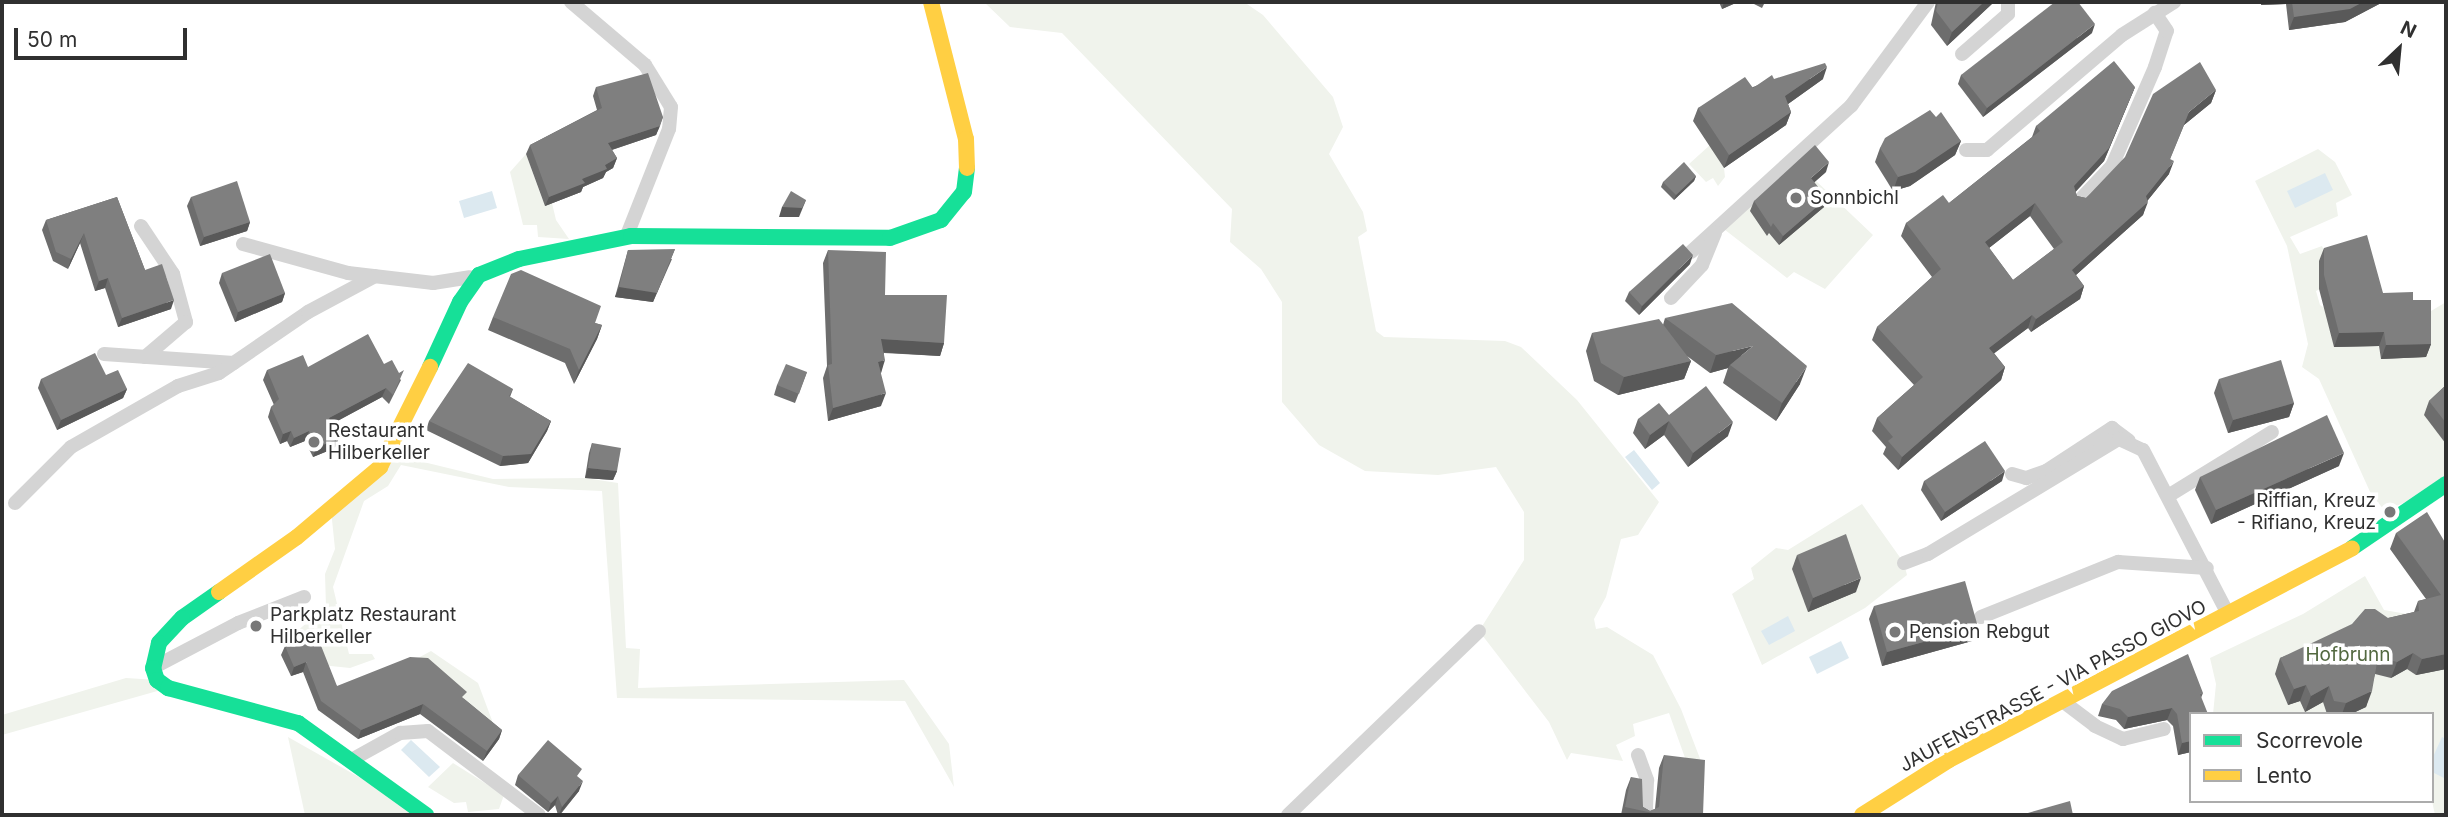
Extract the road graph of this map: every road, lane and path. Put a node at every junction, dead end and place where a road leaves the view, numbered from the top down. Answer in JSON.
{"nodes":[{"id":1,"x":571,"y":2,"type":"edge"},
{"id":2,"x":931,"y":2,"type":"edge"},
{"id":3,"x":1928,"y":2,"type":"edge"},
{"id":4,"x":2008,"y":2,"type":"edge"},
{"id":5,"x":2174,"y":2,"type":"edge"},
{"id":6,"x":2155,"y":13,"type":"junction"},
{"id":7,"x":1962,"y":54,"type":"dead end"},
{"id":8,"x":1966,"y":150,"type":"dead end"},
{"id":9,"x":2078,"y":202,"type":"edge"},
{"id":10,"x":141,"y":226,"type":"dead end"},
{"id":11,"x":1715,"y":230,"type":"junction"},
{"id":12,"x":626,"y":237,"type":"junction"},
{"id":13,"x":243,"y":244,"type":"dead end"},
{"id":14,"x":1691,"y":252,"type":"edge"},
{"id":15,"x":479,"y":275,"type":"junction"},
{"id":16,"x":376,"y":276,"type":"junction"},
{"id":17,"x":1671,"y":298,"type":"dead end"},
{"id":18,"x":104,"y":354,"type":"dead end"},
{"id":19,"x":145,"y":357,"type":"junction"},
{"id":20,"x":234,"y":363,"type":"junction"},
{"id":21,"x":2272,"y":432,"type":"dead end"},
{"id":22,"x":2133,"y":445,"type":"junction"},
{"id":23,"x":2012,"y":474,"type":"dead end"},
{"id":24,"x":2446,"y":484,"type":"edge"},
{"id":25,"x":2168,"y":496,"type":"junction"},
{"id":26,"x":15,"y":503,"type":"dead end"},
{"id":27,"x":1904,"y":563,"type":"dead end"},
{"id":28,"x":2207,"y":568,"type":"junction"},
{"id":29,"x":304,"y":597,"type":"dead end"},
{"id":30,"x":1981,"y":617,"type":"dead end"},
{"id":31,"x":2230,"y":618,"type":"junction"},
{"id":32,"x":1479,"y":631,"type":"dead end"},
{"id":33,"x":153,"y":668,"type":"junction"},
{"id":34,"x":2064,"y":702,"type":"junction"},
{"id":35,"x":2164,"y":729,"type":"dead end"},
{"id":36,"x":1638,"y":755,"type":"dead end"},
{"id":37,"x":352,"y":760,"type":"junction"},
{"id":38,"x":426,"y":815,"type":"edge"},
{"id":39,"x":539,"y":815,"type":"edge"},
{"id":40,"x":1288,"y":815,"type":"edge"},
{"id":41,"x":1646,"y":815,"type":"edge"},
{"id":42,"x":1862,"y":815,"type":"edge"}],
"edges":[{"from":1,"to":12,"type":"lane"},
{"from":2,"to":12,"type":"street"},
{"from":3,"to":11,"type":"lane"},
{"from":4,"to":7,"type":"lane"},
{"from":5,"to":6,"type":"lane"},
{"from":6,"to":8,"type":"lane"},
{"from":6,"to":9,"type":"lane"},
{"from":10,"to":19,"type":"lane"},
{"from":11,"to":14,"type":"lane"},
{"from":11,"to":17,"type":"lane"},
{"from":12,"to":15,"type":"street"},
{"from":13,"to":16,"type":"lane"},
{"from":15,"to":16,"type":"lane"},
{"from":15,"to":33,"type":"street"},
{"from":16,"to":20,"type":"lane"},
{"from":18,"to":19,"type":"lane"},
{"from":19,"to":20,"type":"lane"},
{"from":20,"to":26,"type":"lane"},
{"from":21,"to":25,"type":"lane"},
{"from":22,"to":23,"type":"lane"},
{"from":22,"to":25,"type":"lane","name":"JAUFENSTRASSE - VIA PASSO GIOVO"},
{"from":22,"to":27,"type":"lane"},
{"from":24,"to":31,"type":"street","name":"JAUFENSTRASSE - VIA PASSO GIOVO"},
{"from":25,"to":28,"type":"lane","name":"JAUFENSTRASSE - VIA PASSO GIOVO"},
{"from":28,"to":30,"type":"lane","name":"JAUFENSTRASSE - VIA PASSO GIOVO"},
{"from":28,"to":31,"type":"lane","name":"JAUFENSTRASSE - VIA PASSO GIOVO"},
{"from":29,"to":33,"type":"lane"},
{"from":31,"to":34,"type":"street","name":"JAUFENSTRASSE - VIA PASSO GIOVO"},
{"from":32,"to":40,"type":"lane"},
{"from":33,"to":37,"type":"street"},
{"from":34,"to":35,"type":"lane"},
{"from":34,"to":42,"type":"street","name":"JAUFENSTRASSE - VIA PASSO GIOVO"},
{"from":36,"to":41,"type":"lane"},
{"from":37,"to":38,"type":"street"},
{"from":37,"to":39,"type":"lane"}]}
